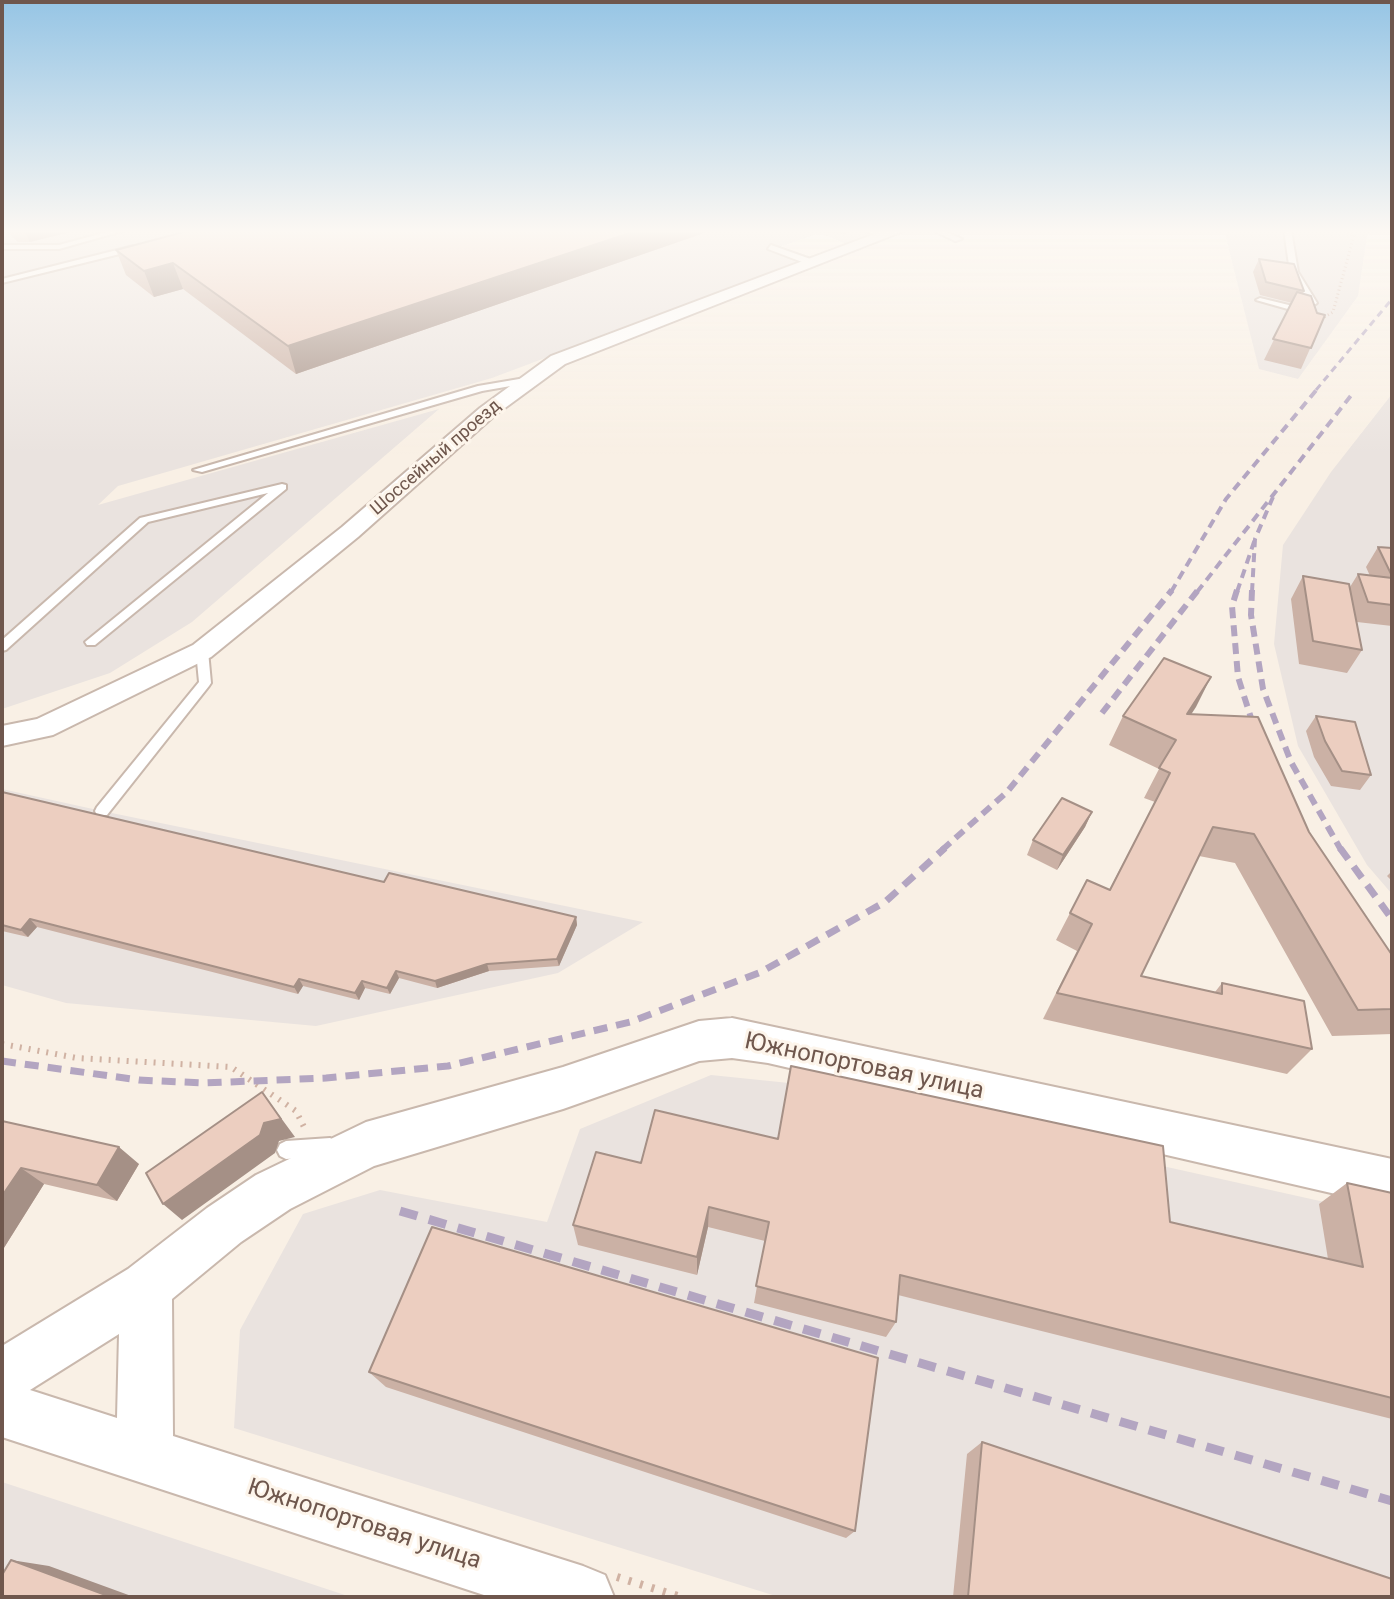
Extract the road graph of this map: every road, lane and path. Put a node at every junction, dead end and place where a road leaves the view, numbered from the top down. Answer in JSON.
{"nodes":[{"id":1,"x":704,"y":305,"type":"edge"},
{"id":2,"x":1278,"y":305,"type":"edge"},
{"id":3,"x":1311,"y":305,"type":"edge"},
{"id":4,"x":1335,"y":305,"type":"edge"},
{"id":5,"x":1302,"y":311,"type":"junction"},
{"id":6,"x":1298,"y":322,"type":"joint"},
{"id":7,"x":525,"y":381,"type":"junction"},
{"id":8,"x":198,"y":470,"type":"dead end"},
{"id":9,"x":91,"y":642,"type":"dead end"},
{"id":10,"x":2,"y":647,"type":"edge"},
{"id":11,"x":202,"y":651,"type":"junction"},
{"id":12,"x":2,"y":736,"type":"edge"},
{"id":13,"x":102,"y":811,"type":"dead end"},
{"id":14,"x":2,"y":1044,"type":"edge"},
{"id":15,"x":366,"y":1145,"type":"junction"},
{"id":16,"x":293,"y":1150,"type":"joint"},
{"id":17,"x":1392,"y":1183,"type":"edge"},
{"id":18,"x":146,"y":1287,"type":"junction"},
{"id":19,"x":2,"y":1377,"type":"edge"},
{"id":20,"x":2,"y":1409,"type":"edge"},
{"id":21,"x":145,"y":1453,"type":"junction"},
{"id":22,"x":583,"y":1597,"type":"edge"}],
"edges":[{"from":1,"to":7,"type":"street","name":"Шоссейный проезд"},
{"from":2,"to":5,"type":"lane"},
{"from":3,"to":5,"type":"lane"},
{"from":4,"to":6,"type":"path"},
{"from":5,"to":6,"type":"lane"},
{"from":7,"to":8,"type":"lane"},
{"from":7,"to":11,"type":"street","name":"Шоссейный проезд"},
{"from":9,"to":10,"type":"lane"},
{"from":11,"to":12,"type":"street","name":"Шоссейный проезд"},
{"from":11,"to":13,"type":"lane"},
{"from":14,"to":16,"type":"path"},
{"from":15,"to":16,"type":"lane"},
{"from":15,"to":17,"type":"street","name":"Южнопортовая улица"},
{"from":15,"to":18,"type":"street","name":"Южнопортовая улица"},
{"from":18,"to":19,"type":"street","name":"Южнопортовая улица"},
{"from":18,"to":21,"type":"street"},
{"from":20,"to":21,"type":"street","name":"Южнопортовая улица"},
{"from":21,"to":22,"type":"street","name":"Южнопортовая улица"}]}
